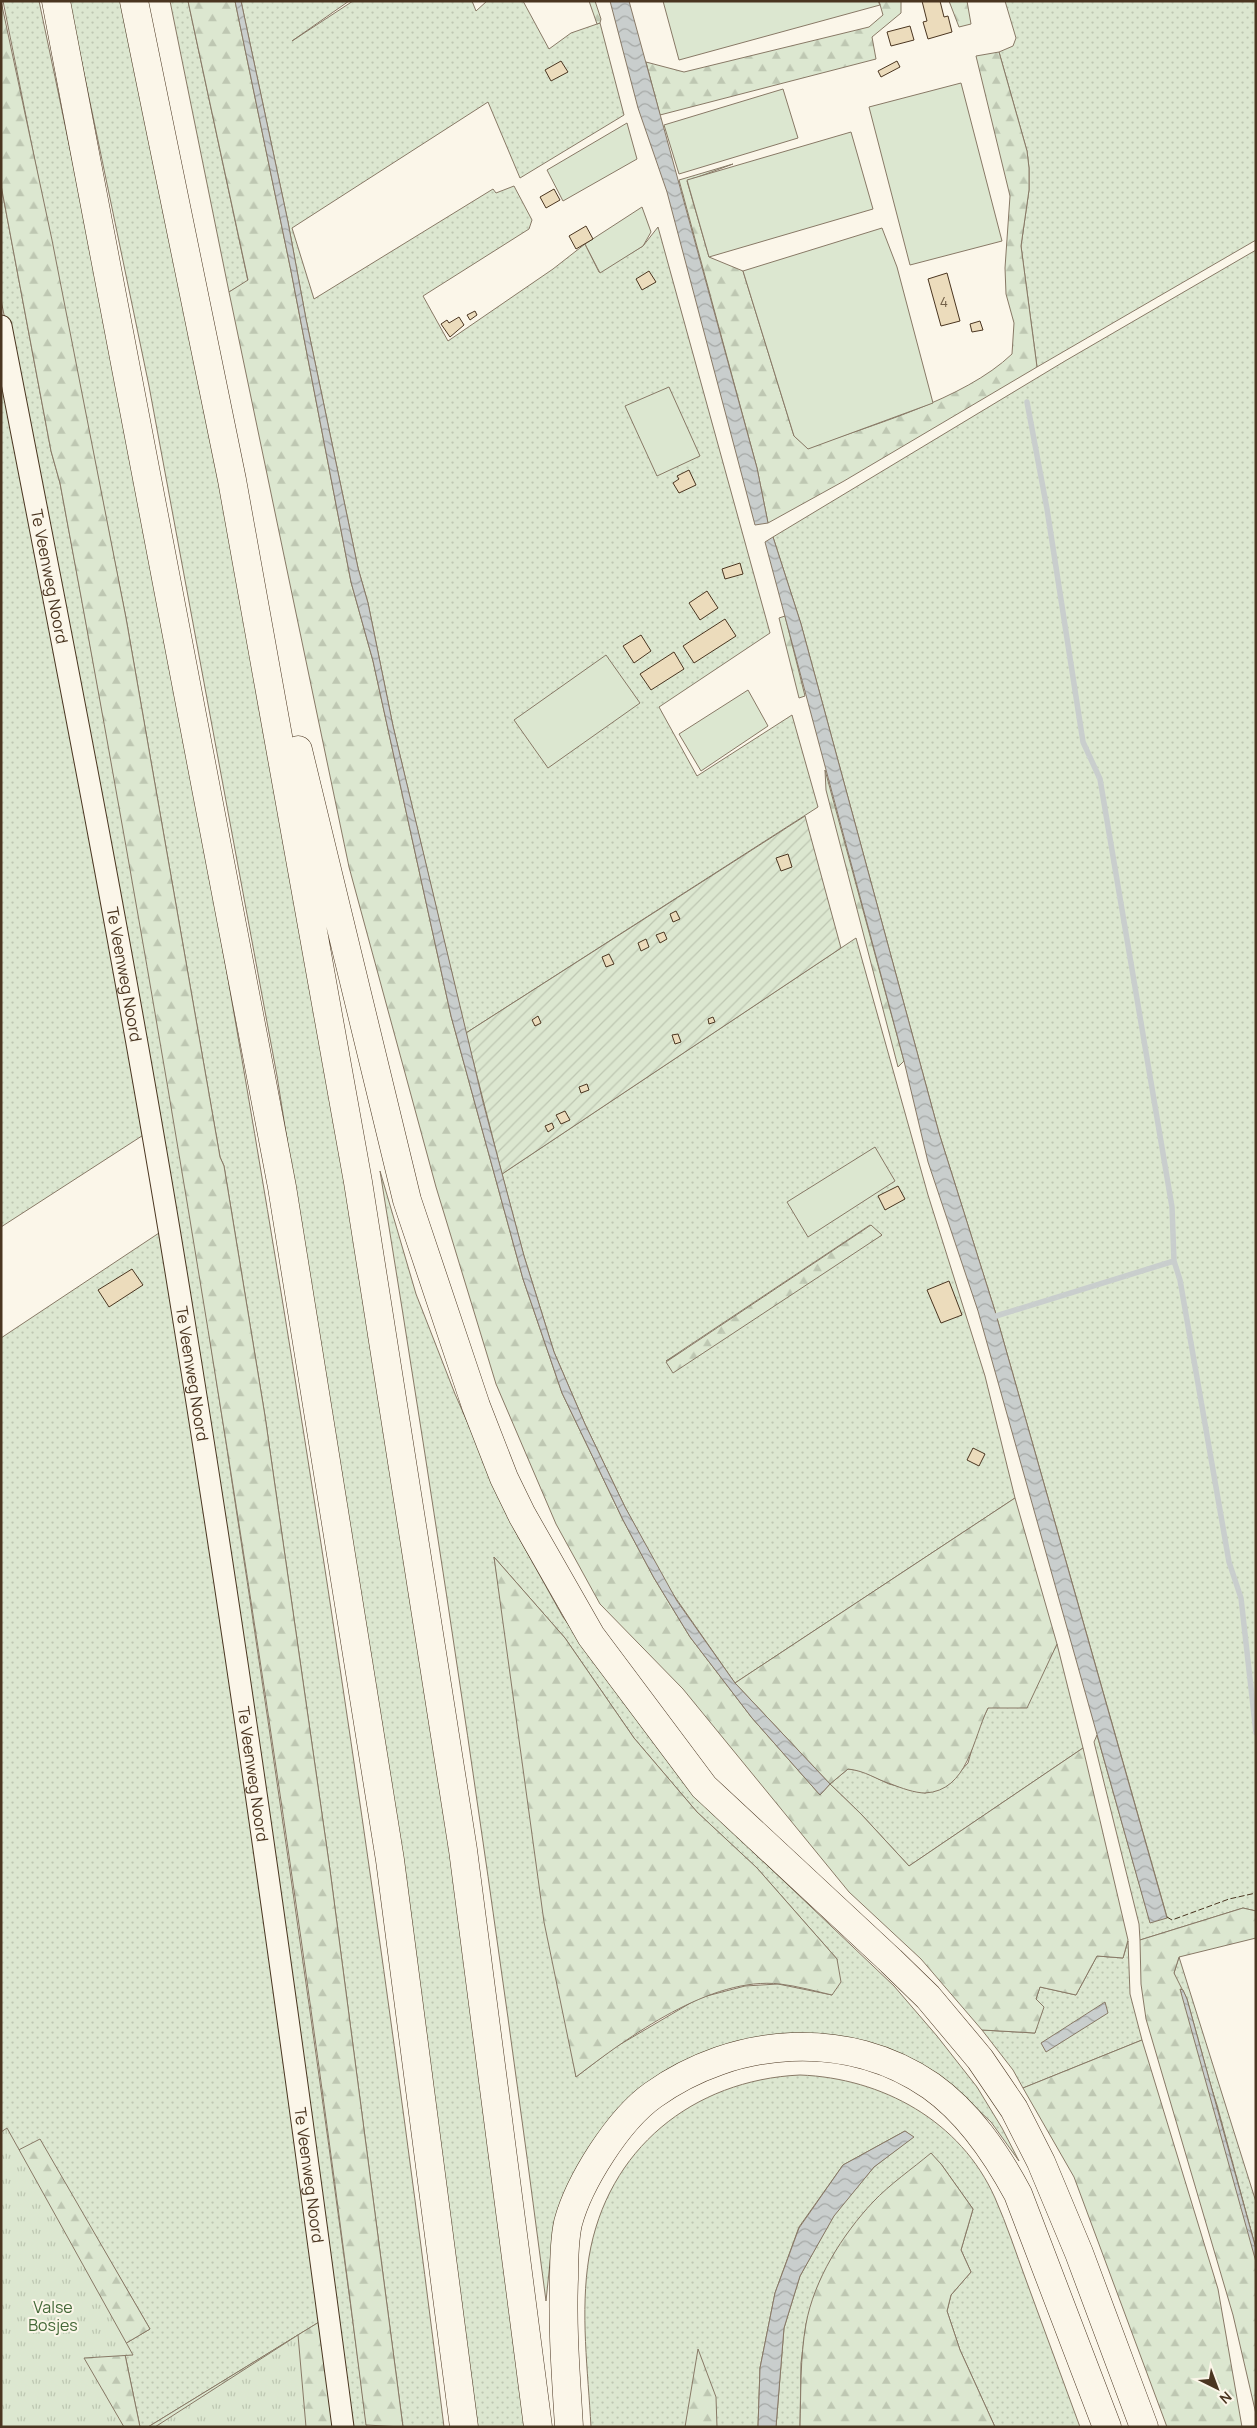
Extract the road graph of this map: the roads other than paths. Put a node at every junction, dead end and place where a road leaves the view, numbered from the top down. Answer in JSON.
{"nodes":[{"id":1,"x":56,"y":1,"type":"edge"},
{"id":2,"x":134,"y":1,"type":"edge"},
{"id":3,"x":1,"y":326,"type":"edge"},
{"id":4,"x":232,"y":480,"type":"junction"},
{"id":5,"x":343,"y":2427,"type":"edge"},
{"id":6,"x":464,"y":2427,"type":"edge"},
{"id":7,"x":538,"y":2427,"type":"edge"},
{"id":8,"x":569,"y":2427,"type":"edge"},
{"id":9,"x":1107,"y":2427,"type":"edge"},
{"id":10,"x":1144,"y":2427,"type":"edge"}],
"edges":[{"from":1,"to":6,"type":"highway"},
{"from":2,"to":4,"type":"highway"},
{"from":3,"to":5,"type":"street","name":"Te Veenweg Noord"},
{"from":4,"to":7,"type":"highway"},
{"from":4,"to":10,"type":"highway"},
{"from":8,"to":9,"type":"highway"}]}
